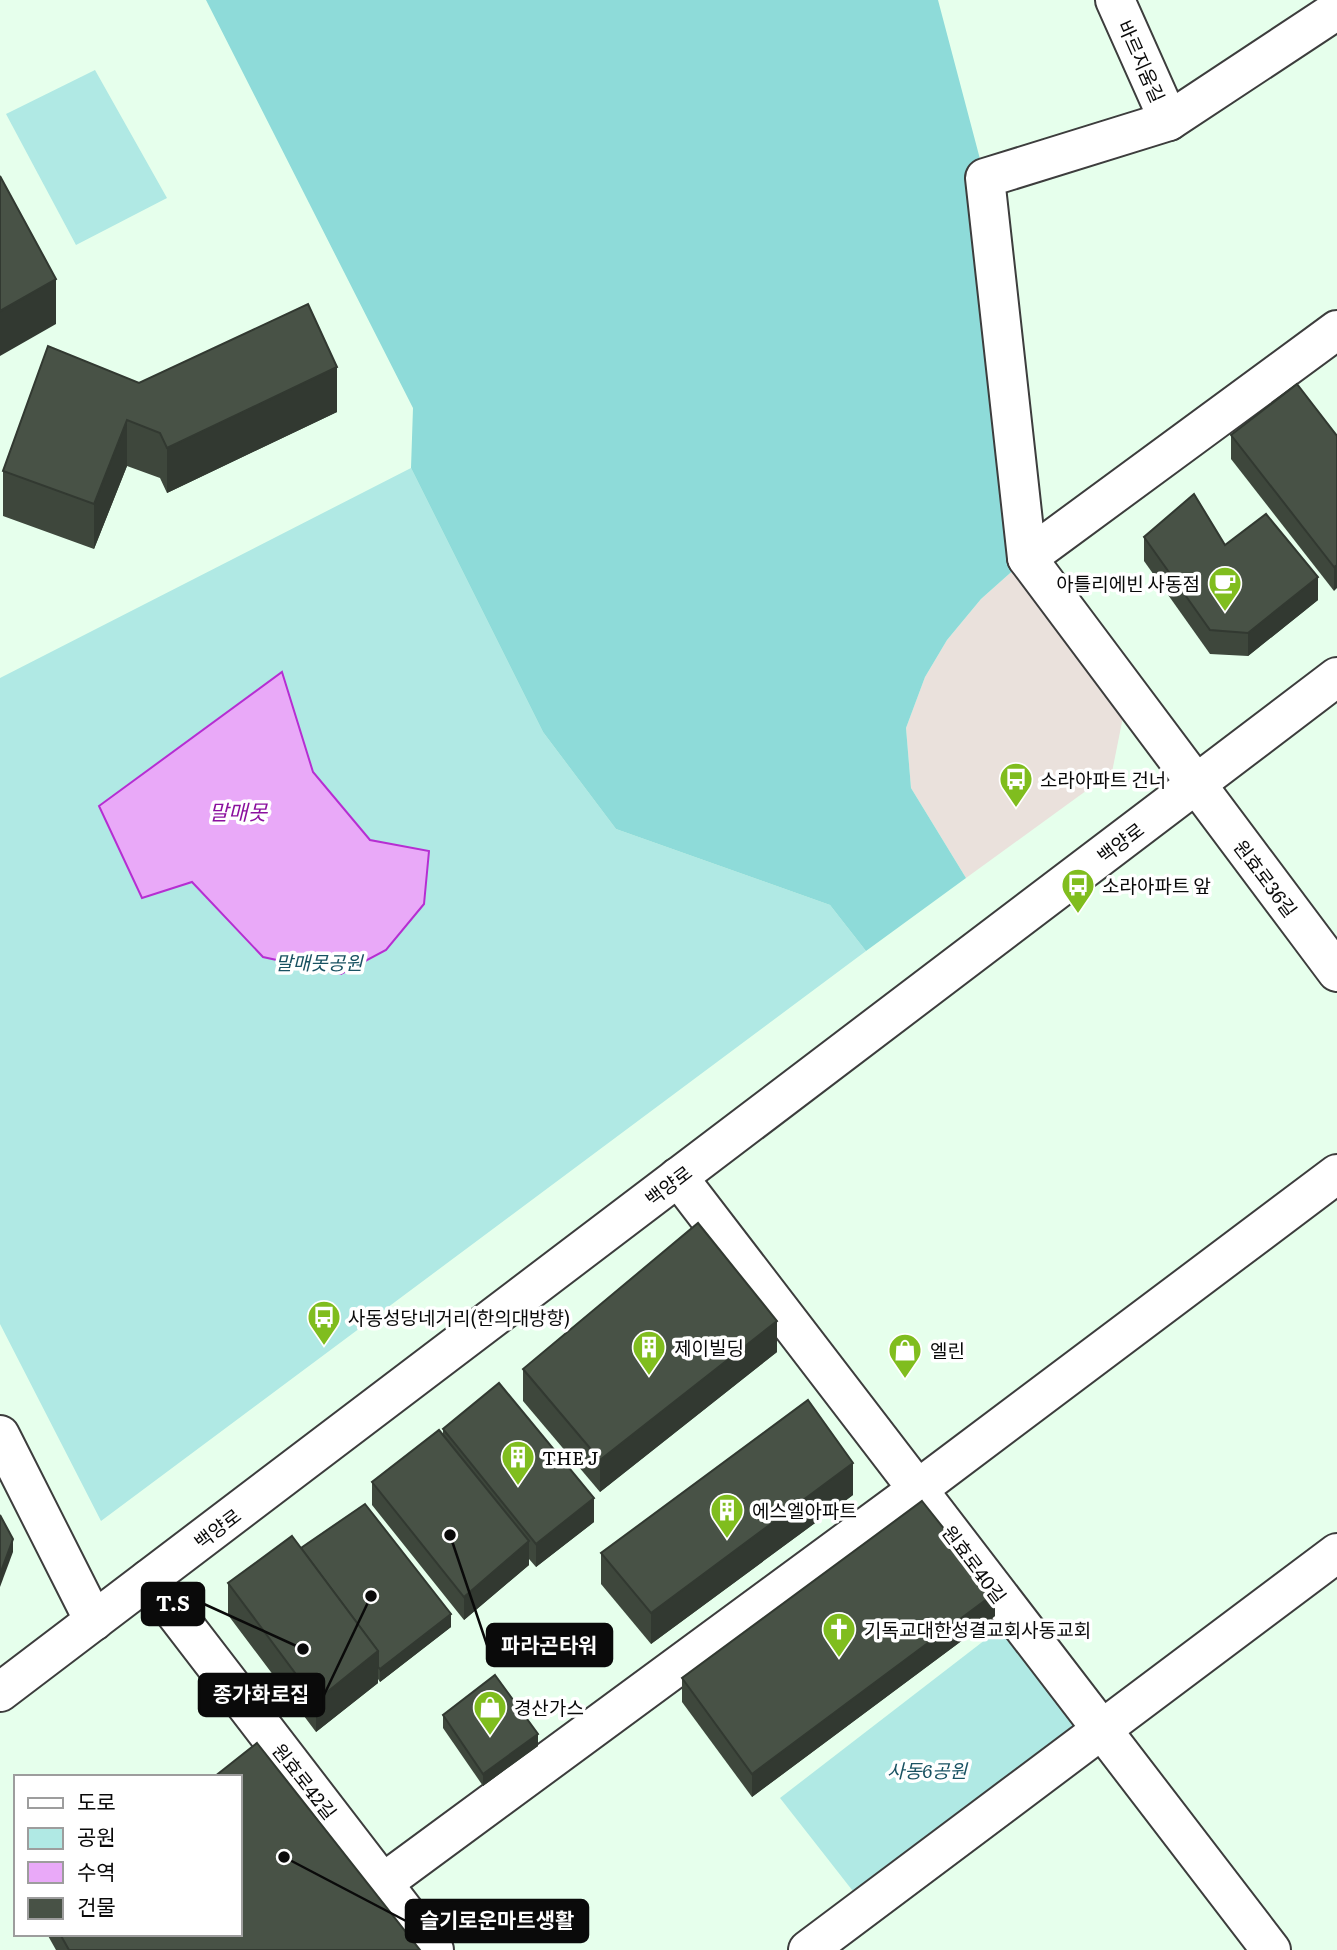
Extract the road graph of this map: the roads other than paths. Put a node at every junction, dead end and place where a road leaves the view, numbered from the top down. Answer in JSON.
{"nodes":[{"id":1,"x":1115,"y":0,"type":"edge"},
{"id":2,"x":1337,"y":10,"type":"edge"},
{"id":3,"x":1169,"y":121,"type":"junction"},
{"id":4,"x":1337,"y":330,"type":"edge"},
{"id":5,"x":1027,"y":558,"type":"junction"},
{"id":6,"x":1337,"y":677,"type":"edge"},
{"id":7,"x":1196,"y":784,"type":"junction"},
{"id":8,"x":1337,"y":972,"type":"edge"},
{"id":9,"x":1337,"y":1174,"type":"edge"},
{"id":10,"x":678,"y":1177,"type":"junction"},
{"id":11,"x":0,"y":1436,"type":"edge"},
{"id":12,"x":918,"y":1489,"type":"junction"},
{"id":13,"x":1337,"y":1553,"type":"edge"},
{"id":14,"x":149,"y":1579,"type":"junction"},
{"id":15,"x":94,"y":1620,"type":"junction"},
{"id":16,"x":0,"y":1692,"type":"edge"},
{"id":17,"x":1102,"y":1729,"type":"junction"},
{"id":18,"x":383,"y":1883,"type":"junction"},
{"id":19,"x":434,"y":1950,"type":"edge"},
{"id":20,"x":808,"y":1950,"type":"edge"},
{"id":21,"x":1271,"y":1950,"type":"edge"}],
"edges":[{"from":1,"to":3,"type":"street","name":"바르지움길"},
{"from":2,"to":3,"type":"street"},
{"from":3,"to":5,"type":"street"},
{"from":4,"to":5,"type":"street"},
{"from":5,"to":7,"type":"street","name":"원효로36길"},
{"from":6,"to":7,"type":"street","name":"백양로"},
{"from":7,"to":8,"type":"street","name":"원효로36길"},
{"from":7,"to":10,"type":"street","name":"백양로"},
{"from":9,"to":12,"type":"street"},
{"from":10,"to":12,"type":"street","name":"원효로40길"},
{"from":10,"to":14,"type":"street","name":"백양로"},
{"from":11,"to":15,"type":"street"},
{"from":12,"to":17,"type":"street","name":"원효로40길"},
{"from":12,"to":18,"type":"street"},
{"from":13,"to":17,"type":"street"},
{"from":14,"to":15,"type":"street","name":"백양로"},
{"from":14,"to":18,"type":"street","name":"원효로42길"},
{"from":15,"to":16,"type":"street","name":"백양로"},
{"from":17,"to":20,"type":"street"},
{"from":17,"to":21,"type":"street","name":"원효로40길"},
{"from":18,"to":19,"type":"street","name":"원효로42길"}]}
